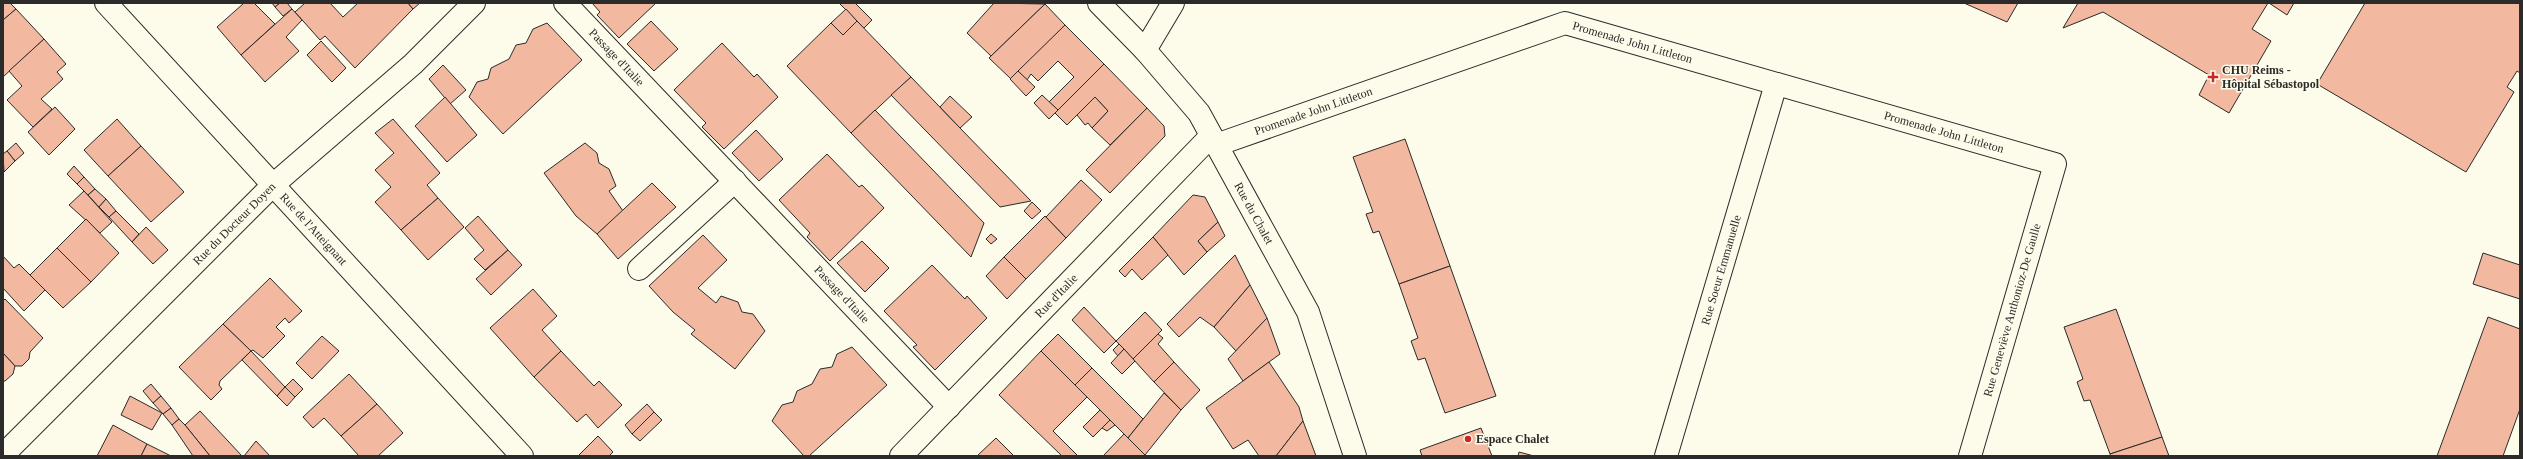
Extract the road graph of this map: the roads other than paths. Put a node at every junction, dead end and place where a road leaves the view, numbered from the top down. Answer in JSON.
{"nodes":[{"id":1,"x":106,"y":3,"type":"edge"},
{"id":2,"x":474,"y":3,"type":"edge"},
{"id":3,"x":565,"y":3,"type":"edge"},
{"id":4,"x":1099,"y":3,"type":"edge"},
{"id":5,"x":1173,"y":3,"type":"edge"},
{"id":6,"x":1145,"y":50,"type":"junction"},
{"id":7,"x":1776,"y":84,"type":"junction"},
{"id":8,"x":1213,"y":141,"type":"junction"},
{"id":9,"x":2055,"y":164,"type":"joint"},
{"id":10,"x":735,"y":181,"type":"junction"},
{"id":11,"x":273,"y":185,"type":"junction"},
{"id":12,"x":639,"y":269,"type":"dead end"},
{"id":13,"x":949,"y":407,"type":"junction"},
{"id":14,"x":3,"y":455,"type":"edge"},
{"id":15,"x":522,"y":456,"type":"edge"},
{"id":16,"x":901,"y":456,"type":"edge"},
{"id":17,"x":1355,"y":456,"type":"edge"},
{"id":18,"x":1666,"y":456,"type":"edge"},
{"id":19,"x":1970,"y":456,"type":"edge"}],
"edges":[{"from":1,"to":11,"type":"street","name":"Rue de l'Atteignant"},
{"from":2,"to":11,"type":"street","name":"Rue du Docteur Doyen"},
{"from":3,"to":10,"type":"street","name":"Passage d'Italie"},
{"from":4,"to":6,"type":"street","name":"Rue du Chalet"},
{"from":5,"to":6,"type":"street"},
{"from":6,"to":8,"type":"street","name":"Rue du Chalet"},
{"from":7,"to":8,"type":"street","name":"Promenade John Littleton"},
{"from":7,"to":9,"type":"street","name":"Promenade John Littleton"},
{"from":7,"to":18,"type":"street","name":"Rue Soeur Emmanuelle"},
{"from":8,"to":13,"type":"street","name":"Rue d'Italie"},
{"from":8,"to":17,"type":"street","name":"Rue du Chalet"},
{"from":9,"to":19,"type":"street","name":"Rue Geneviève Anthonioz-De Gaulle"},
{"from":10,"to":12,"type":"street"},
{"from":10,"to":13,"type":"street","name":"Passage d'Italie"},
{"from":11,"to":14,"type":"street","name":"Rue du Docteur Doyen"},
{"from":11,"to":15,"type":"street","name":"Rue de l'Atteignant"},
{"from":13,"to":16,"type":"street","name":"Rue d'Italie"}]}
